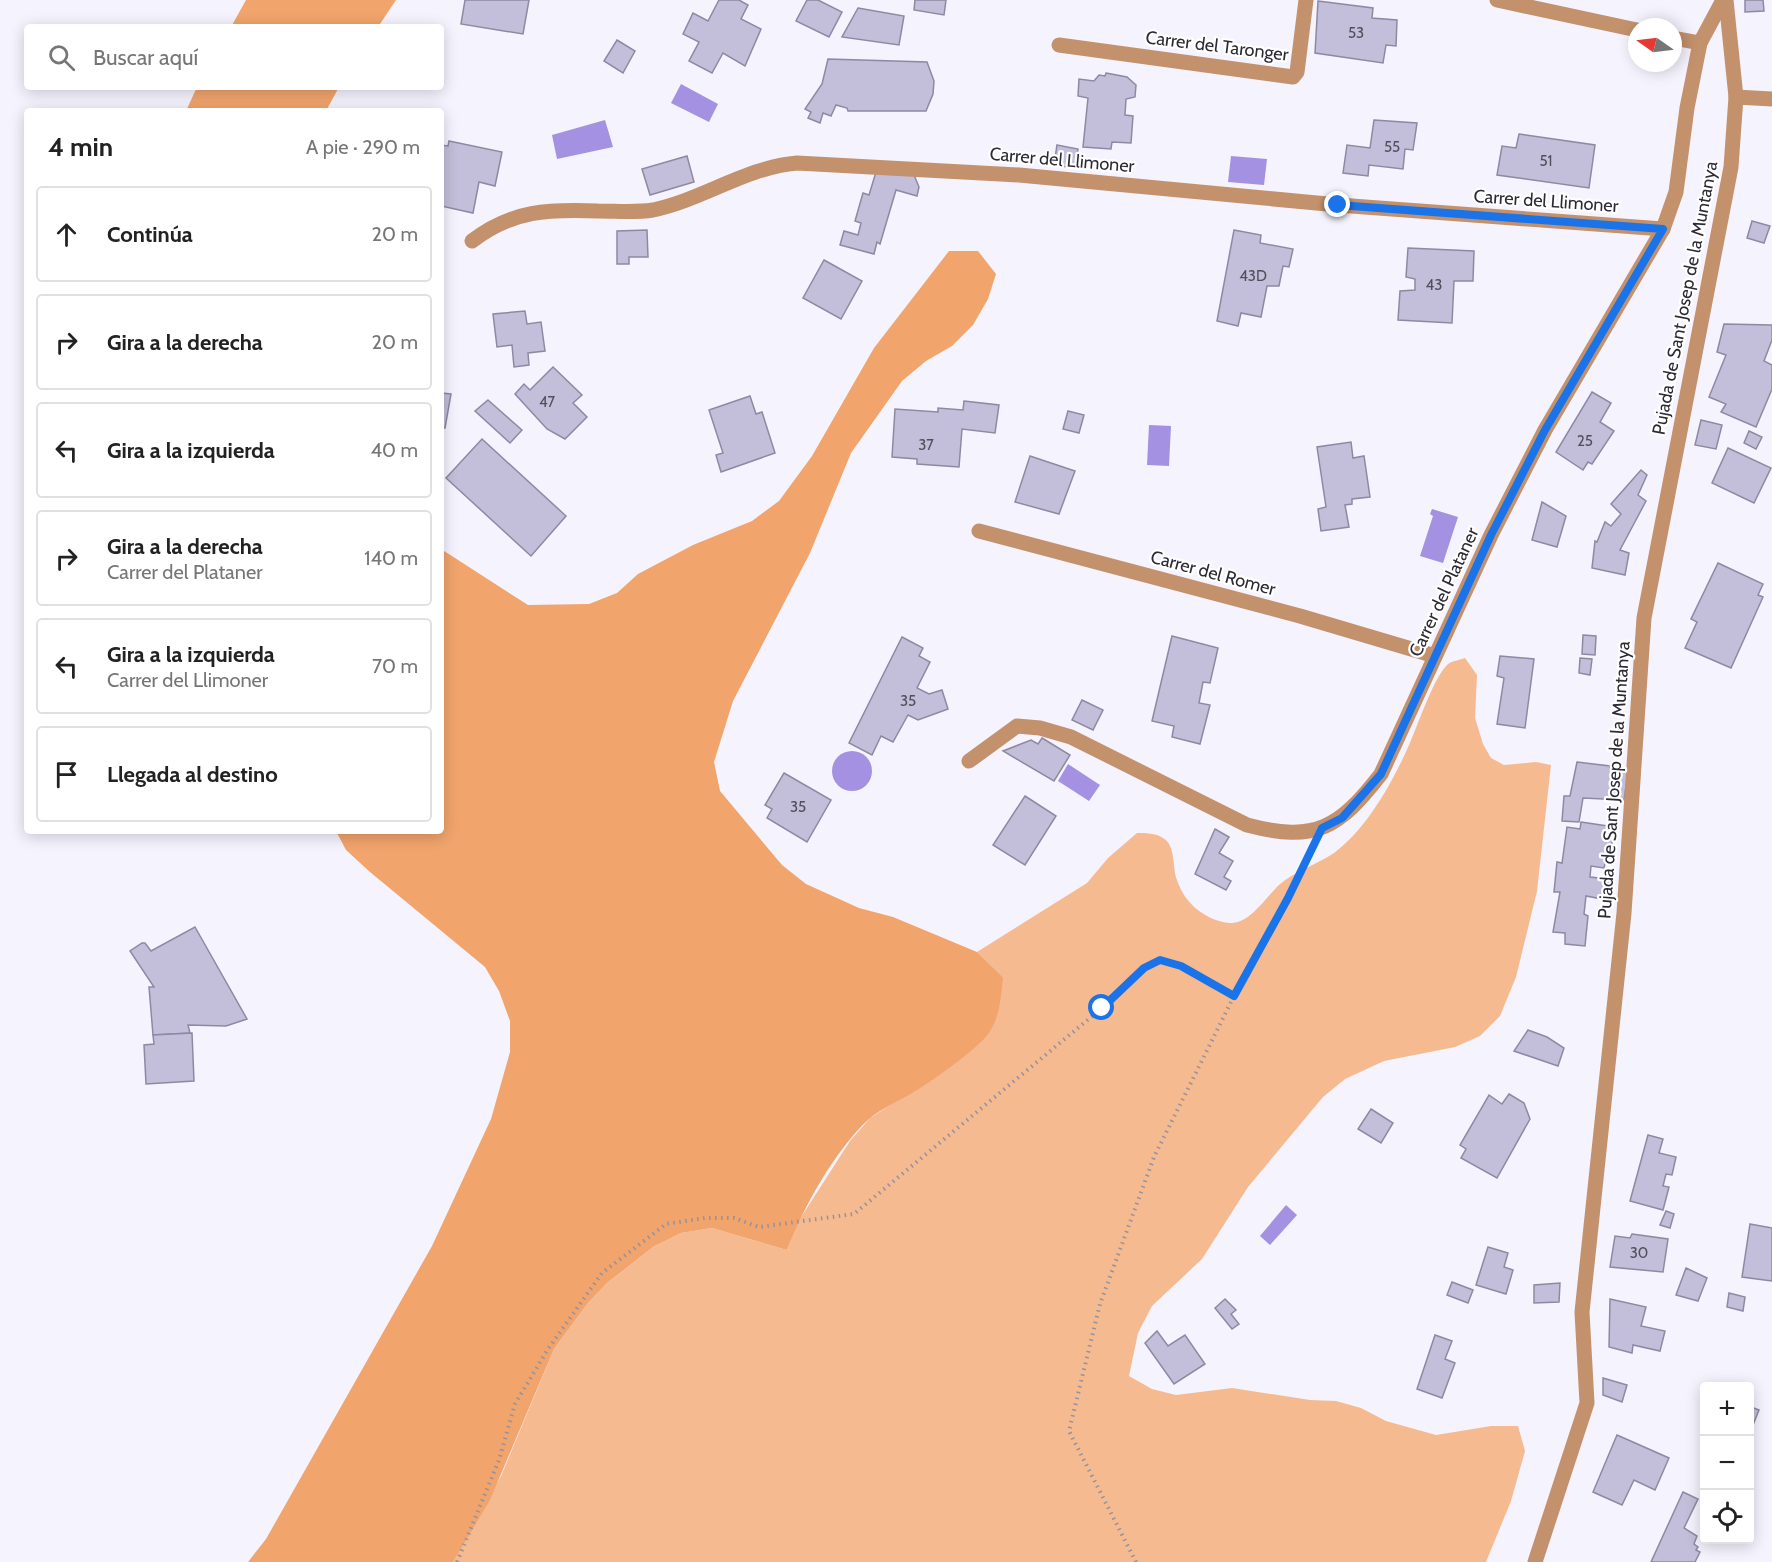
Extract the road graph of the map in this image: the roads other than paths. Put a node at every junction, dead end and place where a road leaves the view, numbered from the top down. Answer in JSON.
{"nodes":[{"id":1,"x":1306,"y":0,"type":"edge"},
{"id":2,"x":1497,"y":0,"type":"edge"},
{"id":3,"x":1724,"y":0,"type":"edge"},
{"id":4,"x":1628,"y":28,"type":"edge"},
{"id":5,"x":1682,"y":40,"type":"edge"},
{"id":6,"x":1700,"y":43,"type":"junction"},
{"id":7,"x":1059,"y":45,"type":"dead end"},
{"id":8,"x":1736,"y":97,"type":"junction"},
{"id":9,"x":1772,"y":99,"type":"edge"},
{"id":10,"x":1663,"y":229,"type":"junction"},
{"id":11,"x":472,"y":241,"type":"dead end"},
{"id":12,"x":979,"y":531,"type":"dead end"},
{"id":13,"x":1435,"y":656,"type":"junction"},
{"id":14,"x":969,"y":761,"type":"dead end"},
{"id":15,"x":1535,"y":1562,"type":"edge"}],
"edges":[{"from":1,"to":7,"type":"street","name":"Carrer del Taronger"},
{"from":2,"to":4,"type":"street"},
{"from":3,"to":6,"type":"street","name":"Carrer del Plataner"},
{"from":3,"to":8,"type":"street","name":"Pujada de Sant Josep de la Muntanya"},
{"from":5,"to":6,"type":"street"},
{"from":6,"to":10,"type":"street","name":"Carrer del Plataner"},
{"from":8,"to":9,"type":"street"},
{"from":8,"to":15,"type":"street","name":"Pujada de Sant Josep de la Muntanya"},
{"from":10,"to":11,"type":"street","name":"Carrer del Llimoner"},
{"from":10,"to":13,"type":"street","name":"Carrer del Plataner"},
{"from":12,"to":13,"type":"street","name":"Carrer del Romer"},
{"from":13,"to":14,"type":"street","name":"Carrer del Plataner"}]}
